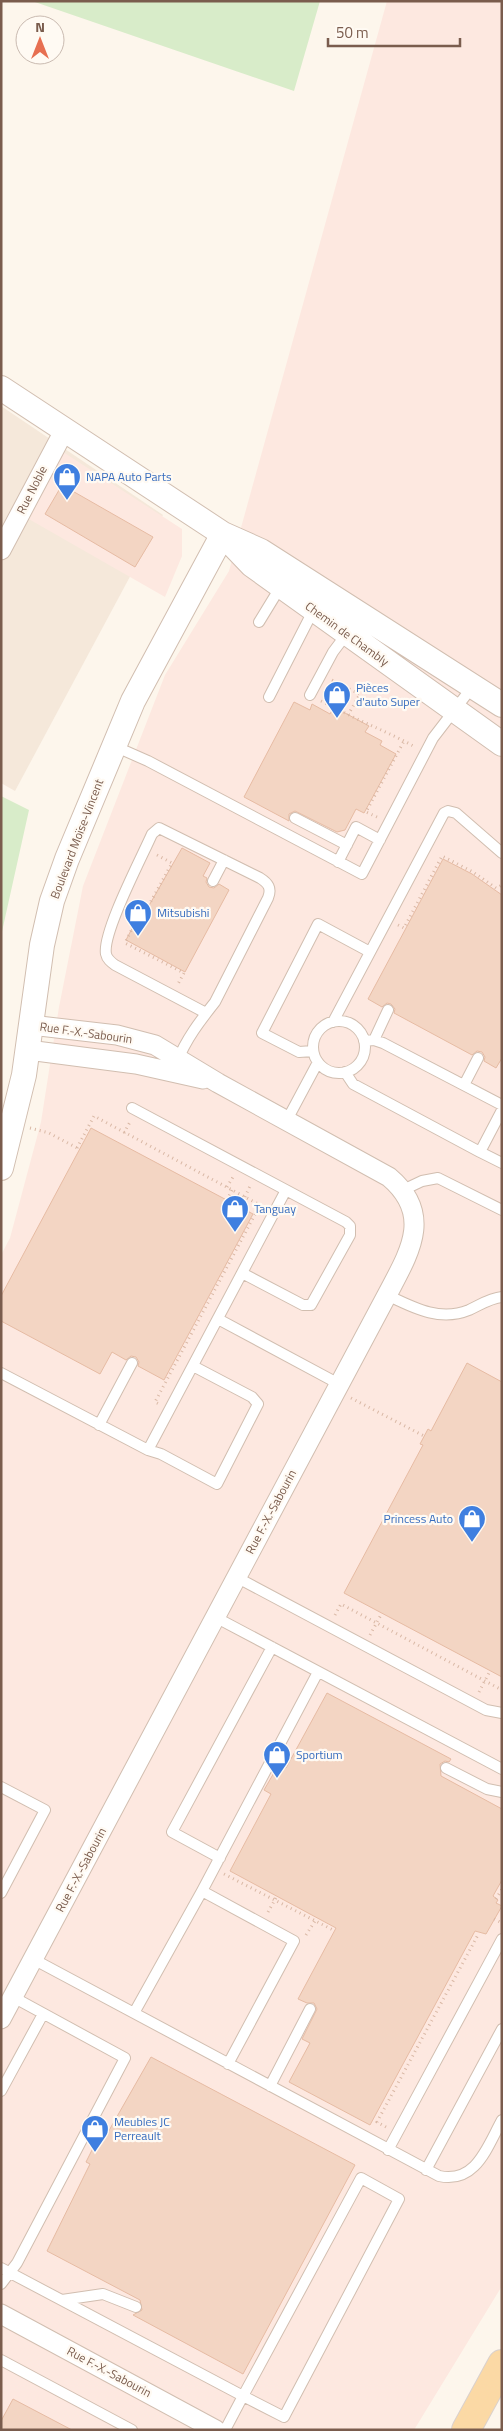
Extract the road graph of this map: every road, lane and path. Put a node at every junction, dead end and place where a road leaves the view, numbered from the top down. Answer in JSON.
{"nodes":[{"id":1,"x":1,"y":388,"type":"edge"},
{"id":2,"x":64,"y":430,"type":"junction"},
{"id":3,"x":223,"y":534,"type":"junction"},
{"id":4,"x":1,"y":550,"type":"edge"},
{"id":5,"x":287,"y":578,"type":"junction"},
{"id":6,"x":320,"y":601,"type":"junction"},
{"id":7,"x":362,"y":614,"type":"junction"},
{"id":8,"x":259,"y":622,"type":"dead end"},
{"id":9,"x":347,"y":633,"type":"junction"},
{"id":10,"x":473,"y":685,"type":"junction"},
{"id":11,"x":310,"y":695,"type":"dead end"},
{"id":12,"x":269,"y":697,"type":"dead end"},
{"id":13,"x":502,"y":705,"type":"edge"},
{"id":14,"x":454,"y":710,"type":"junction"},
{"id":15,"x":348,"y":715,"type":"junction"},
{"id":16,"x":404,"y":741,"type":"junction"},
{"id":17,"x":502,"y":744,"type":"edge"},
{"id":18,"x":114,"y":746,"type":"junction"},
{"id":19,"x":417,"y":748,"type":"dead end"},
{"id":20,"x":295,"y":818,"type":"dead end"},
{"id":21,"x":380,"y":819,"type":"dead end"},
{"id":22,"x":380,"y":840,"type":"junction"},
{"id":23,"x":347,"y":845,"type":"junction"},
{"id":24,"x":502,"y":853,"type":"edge"},
{"id":25,"x":156,"y":854,"type":"dead end"},
{"id":26,"x":224,"y":860,"type":"junction"},
{"id":27,"x":338,"y":862,"type":"junction"},
{"id":28,"x":213,"y":881,"type":"dead end"},
{"id":29,"x":502,"y":885,"type":"edge"},
{"id":30,"x":396,"y":924,"type":"dead end"},
{"id":31,"x":370,"y":952,"type":"junction"},
{"id":32,"x":176,"y":988,"type":"dead end"},
{"id":33,"x":388,"y":1010,"type":"dead end"},
{"id":34,"x":206,"y":1013,"type":"junction"},
{"id":35,"x":333,"y":1022,"type":"junction"},
{"id":36,"x":31,"y":1025,"type":"junction"},
{"id":37,"x":369,"y":1040,"type":"junction"},
{"id":38,"x":28,"y":1050,"type":"junction"},
{"id":39,"x":314,"y":1051,"type":"junction"},
{"id":40,"x":478,"y":1058,"type":"dead end"},
{"id":41,"x":318,"y":1062,"type":"junction"},
{"id":42,"x":176,"y":1065,"type":"junction"},
{"id":43,"x":345,"y":1072,"type":"junction"},
{"id":44,"x":464,"y":1085,"type":"junction"},
{"id":45,"x":502,"y":1105,"type":"edge"},
{"id":46,"x":132,"y":1108,"type":"dead end"},
{"id":47,"x":502,"y":1110,"type":"edge"},
{"id":48,"x":287,"y":1120,"type":"junction"},
{"id":49,"x":24,"y":1126,"type":"dead end"},
{"id":50,"x":480,"y":1152,"type":"junction"},
{"id":51,"x":502,"y":1163,"type":"edge"},
{"id":52,"x":1,"y":1168,"type":"edge"},
{"id":53,"x":232,"y":1190,"type":"junction"},
{"id":54,"x":286,"y":1190,"type":"junction"},
{"id":55,"x":403,"y":1190,"type":"junction"},
{"id":56,"x":227,"y":1200,"type":"dead end"},
{"id":57,"x":502,"y":1210,"type":"edge"},
{"id":58,"x":242,"y":1273,"type":"junction"},
{"id":59,"x":387,"y":1295,"type":"junction"},
{"id":60,"x":502,"y":1297,"type":"edge"},
{"id":61,"x":218,"y":1319,"type":"junction"},
{"id":62,"x":132,"y":1363,"type":"dead end"},
{"id":63,"x":193,"y":1366,"type":"junction"},
{"id":64,"x":1,"y":1373,"type":"edge"},
{"id":65,"x":345,"y":1391,"type":"junction"},
{"id":66,"x":155,"y":1402,"type":"dead end"},
{"id":67,"x":99,"y":1425,"type":"junction"},
{"id":68,"x":424,"y":1436,"type":"dead end"},
{"id":69,"x":148,"y":1450,"type":"junction"},
{"id":70,"x":236,"y":1577,"type":"junction"},
{"id":71,"x":341,"y":1604,"type":"dead end"},
{"id":72,"x":382,"y":1613,"type":"dead end"},
{"id":73,"x":215,"y":1617,"type":"junction"},
{"id":74,"x":377,"y":1623,"type":"junction"},
{"id":75,"x":272,"y":1647,"type":"junction"},
{"id":76,"x":490,"y":1671,"type":"dead end"},
{"id":77,"x":318,"y":1672,"type":"junction"},
{"id":78,"x":485,"y":1681,"type":"junction"},
{"id":79,"x":502,"y":1690,"type":"edge"},
{"id":80,"x":502,"y":1713,"type":"edge"},
{"id":81,"x":446,"y":1768,"type":"dead end"},
{"id":82,"x":502,"y":1769,"type":"edge"},
{"id":83,"x":1,"y":1787,"type":"edge"},
{"id":84,"x":502,"y":1792,"type":"edge"},
{"id":85,"x":220,"y":1858,"type":"junction"},
{"id":86,"x":223,"y":1873,"type":"dead end"},
{"id":87,"x":502,"y":1889,"type":"edge"},
{"id":88,"x":202,"y":1891,"type":"junction"},
{"id":89,"x":1,"y":1893,"type":"edge"},
{"id":90,"x":496,"y":1899,"type":"dead end"},
{"id":91,"x":494,"y":1919,"type":"dead end"},
{"id":92,"x":502,"y":1923,"type":"edge"},
{"id":93,"x":334,"y":1931,"type":"dead end"},
{"id":94,"x":479,"y":1933,"type":"dead end"},
{"id":95,"x":502,"y":1939,"type":"edge"},
{"id":96,"x":33,"y":1959,"type":"junction"},
{"id":97,"x":6,"y":2006,"type":"edge"},
{"id":98,"x":310,"y":2009,"type":"dead end"},
{"id":99,"x":134,"y":2013,"type":"junction"},
{"id":100,"x":43,"y":2014,"type":"junction"},
{"id":101,"x":502,"y":2029,"type":"edge"},
{"id":102,"x":228,"y":2064,"type":"junction"},
{"id":103,"x":270,"y":2086,"type":"junction"},
{"id":104,"x":1,"y":2091,"type":"edge"},
{"id":105,"x":502,"y":2120,"type":"edge"},
{"id":106,"x":377,"y":2122,"type":"dead end"},
{"id":107,"x":388,"y":2150,"type":"junction"},
{"id":108,"x":426,"y":2170,"type":"junction"},
{"id":109,"x":5,"y":2270,"type":"edge"},
{"id":110,"x":1,"y":2284,"type":"edge"},
{"id":111,"x":62,"y":2300,"type":"junction"},
{"id":112,"x":136,"y":2307,"type":"dead end"},
{"id":113,"x":1,"y":2314,"type":"edge"},
{"id":114,"x":1,"y":2360,"type":"edge"},
{"id":115,"x":502,"y":2364,"type":"edge"},
{"id":116,"x":243,"y":2396,"type":"junction"},
{"id":117,"x":132,"y":2430,"type":"edge"},
{"id":118,"x":216,"y":2430,"type":"edge"},
{"id":119,"x":225,"y":2430,"type":"edge"},
{"id":120,"x":466,"y":2430,"type":"edge"}],
"edges":[{"from":1,"to":2,"type":"street","name":"Chemin de Chambly"},
{"from":2,"to":3,"type":"street","name":"Chemin de Chambly"},
{"from":2,"to":4,"type":"street","name":"Rue Noble"},
{"from":3,"to":5,"type":"street","name":"Chemin de Chambly"},
{"from":3,"to":18,"type":"street","name":"Boulevard Moïse-Vincent"},
{"from":5,"to":6,"type":"street","name":"Chemin de Chambly"},
{"from":5,"to":8,"type":"lane"},
{"from":6,"to":7,"type":"street","name":"Chemin de Chambly"},
{"from":6,"to":9,"type":"street","name":"Chemin de Chambly"},
{"from":6,"to":12,"type":"lane"},
{"from":7,"to":9,"type":"lane"},
{"from":7,"to":10,"type":"street","name":"Chemin de Chambly"},
{"from":9,"to":11,"type":"lane"},
{"from":9,"to":14,"type":"street","name":"Chemin de Chambly"},
{"from":10,"to":13,"type":"street","name":"Chemin de Chambly"},
{"from":10,"to":14,"type":"lane"},
{"from":14,"to":17,"type":"street","name":"Chemin de Chambly"},
{"from":14,"to":22,"type":"lane"},
{"from":15,"to":15,"type":"path"},
{"from":15,"to":16,"type":"path"},
{"from":16,"to":19,"type":"path"},
{"from":16,"to":21,"type":"path"},
{"from":18,"to":27,"type":"lane"},
{"from":18,"to":36,"type":"street","name":"Boulevard Moïse-Vincent"},
{"from":20,"to":23,"type":"lane"},
{"from":22,"to":23,"type":"lane"},
{"from":22,"to":27,"type":"lane"},
{"from":23,"to":27,"type":"lane"},
{"from":24,"to":31,"type":"lane"},
{"from":25,"to":32,"type":"path"},
{"from":26,"to":28,"type":"lane"},
{"from":26,"to":34,"type":"lane"},
{"from":26,"to":34,"type":"lane"},
{"from":29,"to":30,"type":"path"},
{"from":31,"to":35,"type":"lane"},
{"from":31,"to":39,"type":"lane"},
{"from":33,"to":37,"type":"lane"},
{"from":34,"to":42,"type":"lane"},
{"from":35,"to":37,"type":"lane"},
{"from":35,"to":39,"type":"lane"},
{"from":36,"to":38,"type":"street","name":"Boulevard Moïse-Vincent"},
{"from":36,"to":42,"type":"street","name":"Rue F.-X.-Sabourin"},
{"from":37,"to":43,"type":"lane"},
{"from":37,"to":44,"type":"lane"},
{"from":38,"to":42,"type":"street","name":"Rue F.-X.-Sabourin"},
{"from":38,"to":52,"type":"street","name":"Boulevard Moïse-Vincent"},
{"from":39,"to":41,"type":"lane"},
{"from":40,"to":44,"type":"lane"},
{"from":41,"to":43,"type":"lane"},
{"from":41,"to":48,"type":"lane"},
{"from":42,"to":48,"type":"street","name":"Rue F.-X.-Sabourin"},
{"from":43,"to":50,"type":"lane"},
{"from":44,"to":45,"type":"lane"},
{"from":46,"to":54,"type":"lane"},
{"from":47,"to":50,"type":"lane"},
{"from":48,"to":55,"type":"street","name":"Rue F.-X.-Sabourin"},
{"from":49,"to":53,"type":"path"},
{"from":50,"to":51,"type":"lane"},
{"from":53,"to":56,"type":"path"},
{"from":53,"to":66,"type":"path"},
{"from":54,"to":58,"type":"lane"},
{"from":54,"to":58,"type":"lane"},
{"from":55,"to":57,"type":"lane"},
{"from":55,"to":59,"type":"street","name":"Rue F.-X.-Sabourin"},
{"from":58,"to":61,"type":"lane"},
{"from":59,"to":60,"type":"lane"},
{"from":59,"to":65,"type":"street","name":"Rue F.-X.-Sabourin"},
{"from":61,"to":63,"type":"lane"},
{"from":61,"to":65,"type":"lane"},
{"from":62,"to":67,"type":"lane"},
{"from":63,"to":69,"type":"lane"},
{"from":63,"to":69,"type":"lane"},
{"from":64,"to":67,"type":"lane"},
{"from":65,"to":68,"type":"path"},
{"from":65,"to":70,"type":"street","name":"Rue F.-X.-Sabourin"},
{"from":67,"to":69,"type":"lane"},
{"from":70,"to":73,"type":"street","name":"Rue F.-X.-Sabourin"},
{"from":70,"to":80,"type":"lane"},
{"from":71,"to":74,"type":"path"},
{"from":72,"to":74,"type":"path"},
{"from":73,"to":75,"type":"lane"},
{"from":73,"to":96,"type":"street","name":"Rue F.-X.-Sabourin"},
{"from":74,"to":78,"type":"path"},
{"from":75,"to":77,"type":"lane"},
{"from":75,"to":85,"type":"lane"},
{"from":76,"to":78,"type":"path"},
{"from":77,"to":82,"type":"lane"},
{"from":77,"to":85,"type":"lane"},
{"from":78,"to":79,"type":"path"},
{"from":81,"to":84,"type":"lane"},
{"from":83,"to":89,"type":"lane"},
{"from":85,"to":88,"type":"lane"},
{"from":86,"to":93,"type":"path"},
{"from":87,"to":90,"type":"path"},
{"from":88,"to":99,"type":"lane"},
{"from":88,"to":102,"type":"lane"},
{"from":91,"to":92,"type":"path"},
{"from":94,"to":106,"type":"path"},
{"from":95,"to":107,"type":"lane"},
{"from":96,"to":97,"type":"street","name":"Rue F.-X.-Sabourin"},
{"from":96,"to":99,"type":"lane"},
{"from":97,"to":100,"type":"lane"},
{"from":98,"to":103,"type":"lane"},
{"from":99,"to":102,"type":"lane"},
{"from":100,"to":104,"type":"lane"},
{"from":100,"to":109,"type":"lane"},
{"from":101,"to":108,"type":"lane"},
{"from":102,"to":103,"type":"lane"},
{"from":103,"to":107,"type":"lane"},
{"from":105,"to":108,"type":"lane"},
{"from":107,"to":108,"type":"lane"},
{"from":109,"to":110,"type":"lane"},
{"from":109,"to":111,"type":"lane"},
{"from":111,"to":112,"type":"lane"},
{"from":111,"to":116,"type":"lane"},
{"from":113,"to":118,"type":"street","name":"Rue F.-X.-Sabourin"},
{"from":114,"to":117,"type":"lane"},
{"from":115,"to":120,"type":"main road"},
{"from":116,"to":116,"type":"lane"},
{"from":116,"to":119,"type":"lane"}]}
